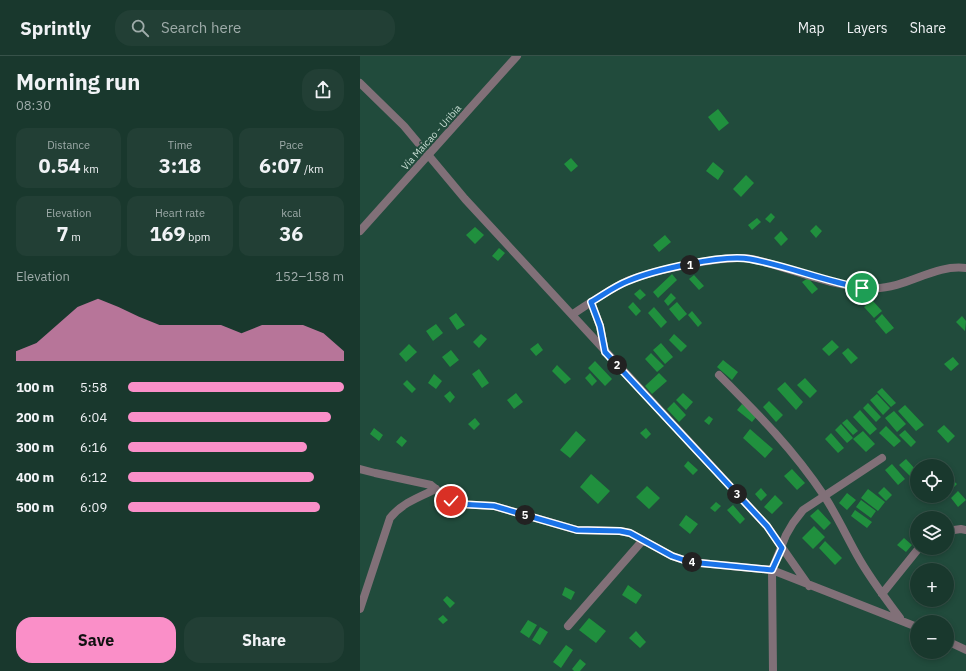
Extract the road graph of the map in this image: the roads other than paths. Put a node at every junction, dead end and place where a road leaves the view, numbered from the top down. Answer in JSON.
{"nodes":[{"id":1,"x":517,"y":56,"type":"edge"},
{"id":2,"x":360,"y":83,"type":"edge"},
{"id":3,"x":429,"y":154,"type":"junction"},
{"id":4,"x":361,"y":230,"type":"edge"},
{"id":5,"x":966,"y":268,"type":"edge"},
{"id":6,"x":591,"y":302,"type":"junction"},
{"id":7,"x":573,"y":314,"type":"junction"},
{"id":8,"x":605,"y":352,"type":"junction"},
{"id":9,"x":719,"y":375,"type":"dead end"},
{"id":10,"x":882,"y":458,"type":"dead end"},
{"id":11,"x":360,"y":469,"type":"edge"},
{"id":12,"x":436,"y":489,"type":"junction"},
{"id":13,"x":824,"y":496,"type":"junction"},
{"id":14,"x":954,"y":530,"type":"edge"},
{"id":15,"x":966,"y":530,"type":"edge"},
{"id":16,"x":643,"y":540,"type":"junction"},
{"id":17,"x":782,"y":548,"type":"junction"},
{"id":18,"x":913,"y":555,"type":"edge"},
{"id":19,"x":772,"y":570,"type":"junction"},
{"id":20,"x":809,"y":586,"type":"junction"},
{"id":21,"x":882,"y":594,"type":"junction"},
{"id":22,"x":360,"y":609,"type":"edge"},
{"id":23,"x":900,"y":619,"type":"junction"},
{"id":24,"x":910,"y":624,"type":"edge"},
{"id":25,"x":568,"y":626,"type":"dead end"},
{"id":26,"x":954,"y":644,"type":"edge"},
{"id":27,"x":966,"y":650,"type":"edge"},
{"id":28,"x":773,"y":671,"type":"edge"}],
"edges":[{"from":1,"to":3,"type":"street","name":"Vía Maicao - Uribia"},
{"from":2,"to":3,"type":"street"},
{"from":3,"to":4,"type":"street","name":"Vía Maicao - Uribia"},
{"from":3,"to":7,"type":"street"},
{"from":5,"to":6,"type":"street"},
{"from":6,"to":7,"type":"street"},
{"from":6,"to":8,"type":"street"},
{"from":7,"to":8,"type":"street"},
{"from":8,"to":17,"type":"street"},
{"from":9,"to":13,"type":"street"},
{"from":10,"to":13,"type":"street"},
{"from":11,"to":12,"type":"street"},
{"from":12,"to":16,"type":"street"},
{"from":12,"to":22,"type":"street"},
{"from":13,"to":17,"type":"street"},
{"from":13,"to":21,"type":"street"},
{"from":14,"to":15,"type":"street"},
{"from":16,"to":19,"type":"street"},
{"from":16,"to":25,"type":"street"},
{"from":17,"to":19,"type":"street"},
{"from":17,"to":20,"type":"street"},
{"from":18,"to":21,"type":"street"},
{"from":19,"to":20,"type":"street"},
{"from":19,"to":28,"type":"street"},
{"from":20,"to":23,"type":"street"},
{"from":21,"to":23,"type":"street"},
{"from":23,"to":24,"type":"street"},
{"from":26,"to":27,"type":"street"}]}
